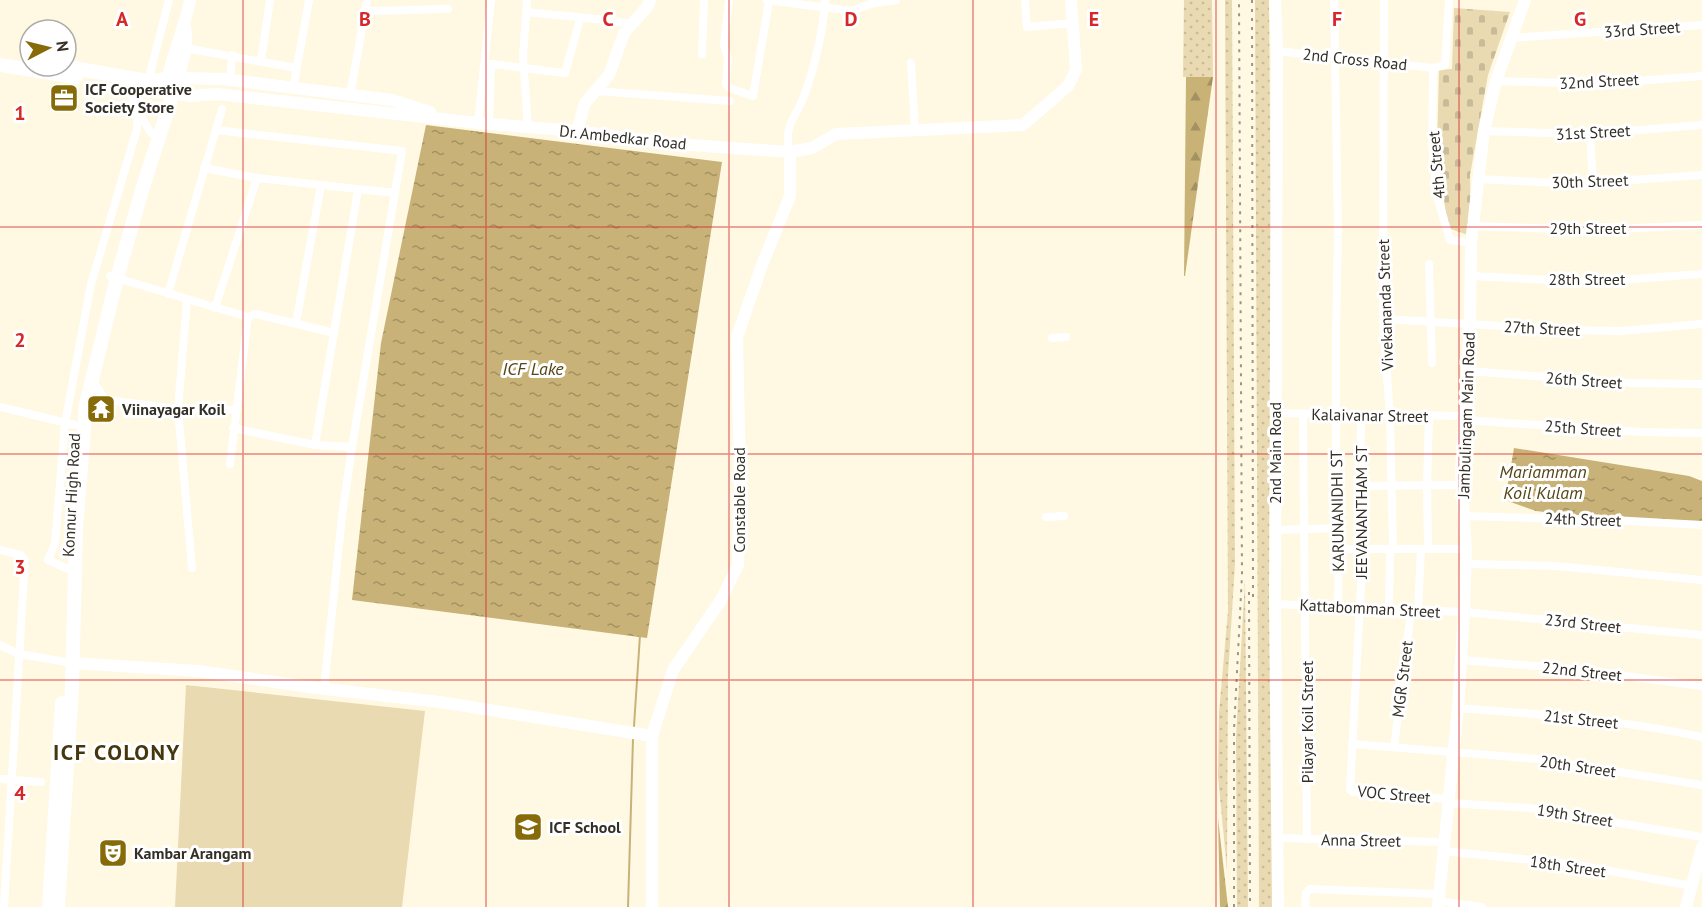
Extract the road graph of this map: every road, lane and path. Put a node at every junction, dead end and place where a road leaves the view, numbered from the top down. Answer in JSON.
{"nodes":[{"id":1,"x":169,"y":0,"type":"edge"},
{"id":2,"x":190,"y":0,"type":"edge"},
{"id":3,"x":270,"y":0,"type":"edge"},
{"id":4,"x":309,"y":0,"type":"edge"},
{"id":5,"x":367,"y":0,"type":"edge"},
{"id":6,"x":491,"y":0,"type":"edge"},
{"id":7,"x":527,"y":0,"type":"edge"},
{"id":8,"x":650,"y":0,"type":"edge"},
{"id":9,"x":704,"y":0,"type":"edge"},
{"id":10,"x":729,"y":0,"type":"edge"},
{"id":11,"x":768,"y":0,"type":"edge"},
{"id":12,"x":896,"y":0,"type":"edge"},
{"id":13,"x":1025,"y":0,"type":"edge"},
{"id":14,"x":1071,"y":0,"type":"edge"},
{"id":15,"x":1275,"y":0,"type":"edge"},
{"id":16,"x":1334,"y":0,"type":"edge"},
{"id":17,"x":1384,"y":0,"type":"edge"},
{"id":18,"x":1449,"y":0,"type":"edge"},
{"id":19,"x":1525,"y":0,"type":"edge"},
{"id":20,"x":825,"y":4,"type":"edge"},
{"id":21,"x":448,"y":9,"type":"dead end"},
{"id":22,"x":366,"y":11,"type":"junction"},
{"id":23,"x":526,"y":12,"type":"junction"},
{"id":24,"x":580,"y":19,"type":"junction"},
{"id":25,"x":1073,"y":23,"type":"junction"},
{"id":26,"x":632,"y":24,"type":"junction"},
{"id":27,"x":1702,"y":25,"type":"edge"},
{"id":28,"x":185,"y":27,"type":"junction"},
{"id":29,"x":1511,"y":38,"type":"junction"},
{"id":30,"x":185,"y":48,"type":"junction"},
{"id":31,"x":1277,"y":51,"type":"junction"},
{"id":32,"x":702,"y":54,"type":"dead end"},
{"id":33,"x":232,"y":55,"type":"junction"},
{"id":34,"x":1335,"y":56,"type":"junction"},
{"id":35,"x":0,"y":58,"type":"edge"},
{"id":36,"x":18,"y":60,"type":"edge"},
{"id":37,"x":261,"y":61,"type":"junction"},
{"id":38,"x":1383,"y":61,"type":"junction"},
{"id":39,"x":911,"y":63,"type":"dead end"},
{"id":40,"x":0,"y":65,"type":"edge"},
{"id":41,"x":524,"y":67,"type":"junction"},
{"id":42,"x":296,"y":68,"type":"junction"},
{"id":43,"x":1433,"y":68,"type":"junction"},
{"id":44,"x":78,"y":69,"type":"edge"},
{"id":45,"x":1702,"y":76,"type":"edge"},
{"id":46,"x":148,"y":81,"type":"junction"},
{"id":47,"x":231,"y":81,"type":"junction"},
{"id":48,"x":1496,"y":81,"type":"junction"},
{"id":49,"x":127,"y":84,"type":"junction"},
{"id":50,"x":171,"y":89,"type":"junction"},
{"id":51,"x":293,"y":89,"type":"junction"},
{"id":52,"x":597,"y":91,"type":"junction"},
{"id":53,"x":226,"y":95,"type":"junction"},
{"id":54,"x":350,"y":96,"type":"junction"},
{"id":55,"x":730,"y":101,"type":"dead end"},
{"id":56,"x":222,"y":109,"type":"dead end"},
{"id":57,"x":138,"y":112,"type":"junction"},
{"id":58,"x":456,"y":120,"type":"junction"},
{"id":59,"x":483,"y":123,"type":"junction"},
{"id":60,"x":1702,"y":125,"type":"edge"},
{"id":61,"x":528,"y":128,"type":"junction"},
{"id":62,"x":216,"y":130,"type":"junction"},
{"id":63,"x":915,"y":130,"type":"junction"},
{"id":64,"x":577,"y":131,"type":"junction"},
{"id":65,"x":1484,"y":131,"type":"junction"},
{"id":66,"x":151,"y":133,"type":"junction"},
{"id":67,"x":1590,"y":134,"type":"junction"},
{"id":68,"x":790,"y":152,"type":"junction"},
{"id":69,"x":204,"y":168,"type":"junction"},
{"id":70,"x":1702,"y":175,"type":"edge"},
{"id":71,"x":257,"y":178,"type":"junction"},
{"id":72,"x":1479,"y":179,"type":"junction"},
{"id":73,"x":1593,"y":183,"type":"junction"},
{"id":74,"x":321,"y":185,"type":"junction"},
{"id":75,"x":358,"y":190,"type":"junction"},
{"id":76,"x":395,"y":193,"type":"junction"},
{"id":77,"x":1702,"y":225,"type":"edge"},
{"id":78,"x":1474,"y":226,"type":"junction"},
{"id":79,"x":1471,"y":243,"type":"junction"},
{"id":80,"x":1429,"y":264,"type":"dead end"},
{"id":81,"x":1702,"y":274,"type":"edge"},
{"id":82,"x":1471,"y":276,"type":"junction"},
{"id":83,"x":116,"y":278,"type":"junction"},
{"id":84,"x":168,"y":294,"type":"junction"},
{"id":85,"x":187,"y":300,"type":"junction"},
{"id":86,"x":215,"y":308,"type":"junction"},
{"id":87,"x":248,"y":317,"type":"junction"},
{"id":88,"x":1383,"y":319,"type":"junction"},
{"id":89,"x":1432,"y":321,"type":"junction"},
{"id":90,"x":296,"y":323,"type":"junction"},
{"id":91,"x":1470,"y":324,"type":"junction"},
{"id":92,"x":1702,"y":324,"type":"edge"},
{"id":93,"x":334,"y":333,"type":"junction"},
{"id":94,"x":1052,"y":338,"type":"dead end"},
{"id":95,"x":1066,"y":338,"type":"dead end"},
{"id":96,"x":1432,"y":363,"type":"dead end"},
{"id":97,"x":1467,"y":371,"type":"junction"},
{"id":98,"x":1702,"y":384,"type":"edge"},
{"id":99,"x":0,"y":407,"type":"edge"},
{"id":100,"x":178,"y":409,"type":"junction"},
{"id":101,"x":236,"y":410,"type":"junction"},
{"id":102,"x":1275,"y":413,"type":"junction"},
{"id":103,"x":1303,"y":414,"type":"junction"},
{"id":104,"x":1337,"y":415,"type":"junction"},
{"id":105,"x":1361,"y":416,"type":"junction"},
{"id":106,"x":1390,"y":416,"type":"junction"},
{"id":107,"x":1429,"y":417,"type":"junction"},
{"id":108,"x":1464,"y":418,"type":"junction"},
{"id":109,"x":70,"y":424,"type":"junction"},
{"id":110,"x":233,"y":428,"type":"junction"},
{"id":111,"x":1702,"y":433,"type":"edge"},
{"id":112,"x":315,"y":445,"type":"junction"},
{"id":113,"x":352,"y":447,"type":"junction"},
{"id":114,"x":230,"y":464,"type":"dead end"},
{"id":115,"x":1461,"y":485,"type":"junction"},
{"id":116,"x":1360,"y":486,"type":"junction"},
{"id":117,"x":1391,"y":486,"type":"junction"},
{"id":118,"x":1427,"y":486,"type":"junction"},
{"id":119,"x":1064,"y":516,"type":"dead end"},
{"id":120,"x":1463,"y":516,"type":"junction"},
{"id":121,"x":1046,"y":517,"type":"dead end"},
{"id":122,"x":1702,"y":525,"type":"edge"},
{"id":123,"x":1339,"y":528,"type":"junction"},
{"id":124,"x":1275,"y":530,"type":"junction"},
{"id":125,"x":1305,"y":531,"type":"junction"},
{"id":126,"x":1339,"y":549,"type":"junction"},
{"id":127,"x":1363,"y":549,"type":"junction"},
{"id":128,"x":1392,"y":549,"type":"junction"},
{"id":129,"x":1424,"y":549,"type":"junction"},
{"id":130,"x":1466,"y":549,"type":"junction"},
{"id":131,"x":0,"y":550,"type":"edge"},
{"id":132,"x":1466,"y":564,"type":"junction"},
{"id":133,"x":68,"y":568,"type":"junction"},
{"id":134,"x":192,"y":568,"type":"dead end"},
{"id":135,"x":1702,"y":580,"type":"edge"},
{"id":136,"x":1275,"y":604,"type":"junction"},
{"id":137,"x":1306,"y":605,"type":"junction"},
{"id":138,"x":1338,"y":608,"type":"junction"},
{"id":139,"x":1361,"y":608,"type":"junction"},
{"id":140,"x":1389,"y":610,"type":"junction"},
{"id":141,"x":1415,"y":611,"type":"junction"},
{"id":142,"x":1464,"y":612,"type":"junction"},
{"id":143,"x":1702,"y":635,"type":"edge"},
{"id":144,"x":0,"y":645,"type":"edge"},
{"id":145,"x":19,"y":654,"type":"junction"},
{"id":146,"x":1461,"y":660,"type":"junction"},
{"id":147,"x":69,"y":663,"type":"junction"},
{"id":148,"x":1702,"y":686,"type":"edge"},
{"id":149,"x":324,"y":689,"type":"junction"},
{"id":150,"x":1458,"y":708,"type":"junction"},
{"id":151,"x":652,"y":736,"type":"junction"},
{"id":152,"x":1702,"y":737,"type":"edge"},
{"id":153,"x":1352,"y":744,"type":"junction"},
{"id":154,"x":1394,"y":747,"type":"junction"},
{"id":155,"x":1454,"y":754,"type":"junction"},
{"id":156,"x":0,"y":779,"type":"edge"},
{"id":157,"x":12,"y":779,"type":"junction"},
{"id":158,"x":49,"y":783,"type":"junction"},
{"id":159,"x":1702,"y":785,"type":"edge"},
{"id":160,"x":1448,"y":801,"type":"junction"},
{"id":161,"x":1702,"y":837,"type":"edge"},
{"id":162,"x":1277,"y":838,"type":"junction"},
{"id":163,"x":1307,"y":839,"type":"junction"},
{"id":164,"x":1444,"y":847,"type":"junction"},
{"id":165,"x":1702,"y":847,"type":"edge"},
{"id":166,"x":3,"y":885,"type":"edge"},
{"id":167,"x":1692,"y":886,"type":"junction"},
{"id":168,"x":1438,"y":901,"type":"edge"},
{"id":169,"x":4,"y":907,"type":"edge"},
{"id":170,"x":49,"y":907,"type":"edge"},
{"id":171,"x":58,"y":907,"type":"edge"},
{"id":172,"x":652,"y":907,"type":"edge"},
{"id":173,"x":1278,"y":907,"type":"edge"},
{"id":174,"x":1305,"y":907,"type":"edge"},
{"id":175,"x":1482,"y":907,"type":"edge"},
{"id":176,"x":1686,"y":907,"type":"edge"}],
"edges":[{"from":1,"to":46,"type":"street"},
{"from":2,"to":28,"type":"street","name":"Konnur High Road"},
{"from":3,"to":37,"type":"street"},
{"from":4,"to":42,"type":"street"},
{"from":5,"to":22,"type":"street"},
{"from":6,"to":59,"type":"street"},
{"from":7,"to":23,"type":"street"},
{"from":8,"to":26,"type":"street"},
{"from":9,"to":32,"type":"street"},
{"from":10,"to":11,"type":"street"},
{"from":11,"to":20,"type":"street"},
{"from":12,"to":20,"type":"street"},
{"from":13,"to":25,"type":"street"},
{"from":14,"to":25,"type":"street","name":"Dr. Ambedkar Road"},
{"from":15,"to":31,"type":"street","name":"2nd Main Road"},
{"from":16,"to":34,"type":"street","name":"KARUNANIDHI ST"},
{"from":17,"to":38,"type":"street","name":"Vivekananda Street"},
{"from":18,"to":43,"type":"street"},
{"from":19,"to":29,"type":"street","name":"Jambulingam Main Road"},
{"from":20,"to":68,"type":"street"},
{"from":21,"to":22,"type":"street"},
{"from":22,"to":54,"type":"street"},
{"from":23,"to":24,"type":"street"},
{"from":23,"to":41,"type":"street"},
{"from":24,"to":26,"type":"street"},
{"from":24,"to":41,"type":"street"},
{"from":25,"to":63,"type":"street","name":"Dr. Ambedkar Road"},
{"from":26,"to":52,"type":"street"},
{"from":27,"to":29,"type":"street","name":"33rd Street"},
{"from":28,"to":30,"type":"street","name":"Konnur High Road"},
{"from":28,"to":50,"type":"street","name":"Konnur High Road"},
{"from":29,"to":48,"type":"street","name":"Jambulingam Main Road"},
{"from":30,"to":33,"type":"street"},
{"from":30,"to":50,"type":"street","name":"Konnur High Road"},
{"from":31,"to":34,"type":"street","name":"2nd Cross Road"},
{"from":31,"to":102,"type":"street","name":"2nd Main Road"},
{"from":33,"to":37,"type":"street"},
{"from":33,"to":47,"type":"street"},
{"from":34,"to":38,"type":"street","name":"2nd Cross Road"},
{"from":34,"to":104,"type":"street","name":"KARUNANIDHI ST"},
{"from":35,"to":36,"type":"main road"},
{"from":37,"to":42,"type":"street"},
{"from":38,"to":43,"type":"street","name":"2nd Cross Road"},
{"from":38,"to":88,"type":"street","name":"Vivekananda Street"},
{"from":39,"to":63,"type":"street"},
{"from":40,"to":49,"type":"main road"},
{"from":41,"to":59,"type":"street"},
{"from":41,"to":61,"type":"street"},
{"from":42,"to":51,"type":"street"},
{"from":43,"to":79,"type":"street","name":"4th Street"},
{"from":44,"to":46,"type":"main road"},
{"from":45,"to":48,"type":"street","name":"32nd Street"},
{"from":46,"to":50,"type":"main road"},
{"from":47,"to":50,"type":"street","name":"Dr. Ambedkar Road"},
{"from":47,"to":51,"type":"street","name":"Dr. Ambedkar Road"},
{"from":47,"to":53,"type":"street"},
{"from":48,"to":65,"type":"street","name":"Jambulingam Main Road"},
{"from":49,"to":50,"type":"main road"},
{"from":49,"to":57,"type":"street"},
{"from":50,"to":53,"type":"street","name":"Dr. Ambedkar Road"},
{"from":50,"to":66,"type":"main road","name":"Konnur High Road"},
{"from":50,"to":83,"type":"main road"},
{"from":51,"to":54,"type":"street","name":"Dr. Ambedkar Road"},
{"from":52,"to":55,"type":"street"},
{"from":52,"to":64,"type":"street"},
{"from":53,"to":58,"type":"street","name":"Dr. Ambedkar Road"},
{"from":54,"to":58,"type":"street","name":"Dr. Ambedkar Road"},
{"from":56,"to":62,"type":"street"},
{"from":57,"to":66,"type":"street"},
{"from":57,"to":109,"type":"street"},
{"from":58,"to":59,"type":"street","name":"Dr. Ambedkar Road"},
{"from":59,"to":61,"type":"street","name":"Dr. Ambedkar Road"},
{"from":60,"to":67,"type":"street","name":"31st Street"},
{"from":61,"to":64,"type":"street","name":"Dr. Ambedkar Road"},
{"from":62,"to":69,"type":"street"},
{"from":62,"to":76,"type":"street"},
{"from":63,"to":68,"type":"street","name":"Dr. Ambedkar Road"},
{"from":64,"to":68,"type":"street","name":"Dr. Ambedkar Road"},
{"from":65,"to":67,"type":"street","name":"31st Street"},
{"from":65,"to":72,"type":"street","name":"Jambulingam Main Road"},
{"from":66,"to":83,"type":"main road","name":"Konnur High Road"},
{"from":67,"to":73,"type":"street"},
{"from":68,"to":151,"type":"street","name":"Constable Road"},
{"from":69,"to":71,"type":"street"},
{"from":69,"to":84,"type":"street"},
{"from":70,"to":73,"type":"street","name":"30th Street"},
{"from":71,"to":74,"type":"street"},
{"from":71,"to":86,"type":"street"},
{"from":72,"to":73,"type":"street","name":"30th Street"},
{"from":72,"to":78,"type":"street","name":"Jambulingam Main Road"},
{"from":74,"to":75,"type":"street"},
{"from":74,"to":90,"type":"street"},
{"from":75,"to":76,"type":"street"},
{"from":75,"to":93,"type":"street"},
{"from":76,"to":113,"type":"street"},
{"from":77,"to":78,"type":"street","name":"29th Street"},
{"from":78,"to":79,"type":"street","name":"Jambulingam Main Road"},
{"from":79,"to":82,"type":"street","name":"Jambulingam Main Road"},
{"from":80,"to":89,"type":"street"},
{"from":81,"to":82,"type":"street","name":"28th Street"},
{"from":82,"to":91,"type":"street","name":"Jambulingam Main Road"},
{"from":83,"to":84,"type":"street"},
{"from":83,"to":100,"type":"street"},
{"from":83,"to":109,"type":"main road","name":"Konnur High Road"},
{"from":83,"to":147,"type":"main road"},
{"from":84,"to":85,"type":"street"},
{"from":85,"to":86,"type":"street"},
{"from":85,"to":100,"type":"street"},
{"from":86,"to":87,"type":"street"},
{"from":87,"to":90,"type":"street"},
{"from":87,"to":101,"type":"street"},
{"from":88,"to":89,"type":"street","name":"27th Street"},
{"from":88,"to":106,"type":"street","name":"Vivekananda Street"},
{"from":89,"to":91,"type":"street","name":"27th Street"},
{"from":89,"to":96,"type":"street"},
{"from":90,"to":93,"type":"street"},
{"from":91,"to":92,"type":"street","name":"27th Street"},
{"from":91,"to":97,"type":"street","name":"Jambulingam Main Road"},
{"from":93,"to":112,"type":"street"},
{"from":94,"to":95,"type":"street"},
{"from":97,"to":98,"type":"street","name":"26th Street"},
{"from":97,"to":108,"type":"street","name":"Jambulingam Main Road"},
{"from":99,"to":109,"type":"street"},
{"from":100,"to":101,"type":"street"},
{"from":100,"to":134,"type":"street"},
{"from":101,"to":110,"type":"street"},
{"from":102,"to":103,"type":"street","name":"Kalaivanar Street"},
{"from":102,"to":124,"type":"street","name":"2nd Main Road"},
{"from":103,"to":104,"type":"street","name":"Kalaivanar Street"},
{"from":103,"to":125,"type":"street","name":"Pilayar Koil Street"},
{"from":104,"to":105,"type":"street","name":"Kalaivanar Street"},
{"from":104,"to":123,"type":"street","name":"KARUNANIDHI ST"},
{"from":105,"to":106,"type":"street","name":"Kalaivanar Street"},
{"from":105,"to":116,"type":"street","name":"JEEVANANTHAM ST"},
{"from":106,"to":107,"type":"street","name":"Kalaivanar Street"},
{"from":106,"to":117,"type":"street","name":"Vivekananda Street"},
{"from":107,"to":108,"type":"street","name":"Kalaivanar Street"},
{"from":107,"to":118,"type":"street","name":"MGR Street"},
{"from":108,"to":111,"type":"street","name":"25th Street"},
{"from":108,"to":115,"type":"street","name":"Jambulingam Main Road"},
{"from":109,"to":133,"type":"main road","name":"Konnur High Road"},
{"from":109,"to":133,"type":"street"},
{"from":110,"to":112,"type":"street"},
{"from":110,"to":114,"type":"street"},
{"from":112,"to":113,"type":"street"},
{"from":113,"to":149,"type":"street"},
{"from":115,"to":118,"type":"street"},
{"from":115,"to":120,"type":"street","name":"Jambulingam Main Road"},
{"from":116,"to":117,"type":"street"},
{"from":116,"to":127,"type":"street","name":"JEEVANANTHAM ST"},
{"from":117,"to":118,"type":"street"},
{"from":117,"to":128,"type":"street","name":"Vivekananda Street"},
{"from":118,"to":129,"type":"street","name":"MGR Street"},
{"from":119,"to":121,"type":"street"},
{"from":120,"to":122,"type":"street","name":"24th Street"},
{"from":120,"to":130,"type":"street","name":"Jambulingam Main Road"},
{"from":123,"to":125,"type":"street"},
{"from":123,"to":126,"type":"street","name":"KARUNANIDHI ST"},
{"from":124,"to":125,"type":"street"},
{"from":124,"to":136,"type":"street","name":"2nd Main Road"},
{"from":125,"to":137,"type":"street","name":"Pilayar Koil Street"},
{"from":126,"to":127,"type":"street"},
{"from":126,"to":138,"type":"street","name":"KARUNANIDHI ST"},
{"from":127,"to":128,"type":"street"},
{"from":127,"to":139,"type":"street","name":"JEEVANANTHAM ST"},
{"from":128,"to":129,"type":"street"},
{"from":128,"to":140,"type":"street","name":"Vivekananda Street"},
{"from":129,"to":130,"type":"street"},
{"from":129,"to":141,"type":"street","name":"MGR Street"},
{"from":130,"to":132,"type":"street","name":"Jambulingam Main Road"},
{"from":131,"to":145,"type":"street"},
{"from":132,"to":135,"type":"street"},
{"from":132,"to":142,"type":"street","name":"Jambulingam Main Road"},
{"from":133,"to":147,"type":"main road","name":"Konnur High Road"},
{"from":136,"to":137,"type":"street","name":"Kattabomman Street"},
{"from":136,"to":162,"type":"street","name":"2nd Main Road"},
{"from":137,"to":138,"type":"street","name":"Kattabomman Street"},
{"from":137,"to":163,"type":"street","name":"Pilayar Koil Street"},
{"from":138,"to":139,"type":"street","name":"Kattabomman Street"},
{"from":139,"to":140,"type":"street","name":"Kattabomman Street"},
{"from":139,"to":153,"type":"street","name":"JEEVANANTHAM ST"},
{"from":140,"to":141,"type":"street","name":"Kattabomman Street"},
{"from":141,"to":142,"type":"street","name":"Kattabomman Street"},
{"from":141,"to":154,"type":"street","name":"MGR Street"},
{"from":142,"to":143,"type":"street","name":"23rd Street"},
{"from":142,"to":146,"type":"street","name":"Jambulingam Main Road"},
{"from":144,"to":145,"type":"street"},
{"from":145,"to":147,"type":"street"},
{"from":145,"to":157,"type":"street"},
{"from":146,"to":148,"type":"street","name":"22nd Street"},
{"from":146,"to":150,"type":"street","name":"Jambulingam Main Road"},
{"from":147,"to":149,"type":"street"},
{"from":147,"to":158,"type":"main road","name":"Konnur High Road"},
{"from":147,"to":171,"type":"main road"},
{"from":149,"to":151,"type":"street"},
{"from":150,"to":152,"type":"street","name":"21st Street"},
{"from":150,"to":155,"type":"street","name":"Jambulingam Main Road"},
{"from":151,"to":172,"type":"street","name":"Constable Road"},
{"from":153,"to":154,"type":"street","name":"20th Street"},
{"from":153,"to":160,"type":"street","name":"VOC Street"},
{"from":154,"to":155,"type":"street","name":"20th Street"},
{"from":155,"to":159,"type":"street","name":"20th Street"},
{"from":155,"to":160,"type":"street","name":"Jambulingam Main Road"},
{"from":156,"to":157,"type":"street"},
{"from":157,"to":158,"type":"street"},
{"from":157,"to":166,"type":"street"},
{"from":158,"to":170,"type":"main road","name":"Konnur High Road"},
{"from":160,"to":161,"type":"street","name":"19th Street"},
{"from":160,"to":164,"type":"street","name":"Jambulingam Main Road"},
{"from":162,"to":163,"type":"street","name":"Anna Street"},
{"from":162,"to":173,"type":"street","name":"2nd Main Road"},
{"from":163,"to":164,"type":"street","name":"Anna Street"},
{"from":164,"to":167,"type":"street","name":"18th Street"},
{"from":164,"to":168,"type":"street","name":"Jambulingam Main Road"},
{"from":165,"to":167,"type":"street"},
{"from":166,"to":169,"type":"street"},
{"from":167,"to":176,"type":"street"},
{"from":168,"to":174,"type":"street"},
{"from":168,"to":175,"type":"street"}]}
